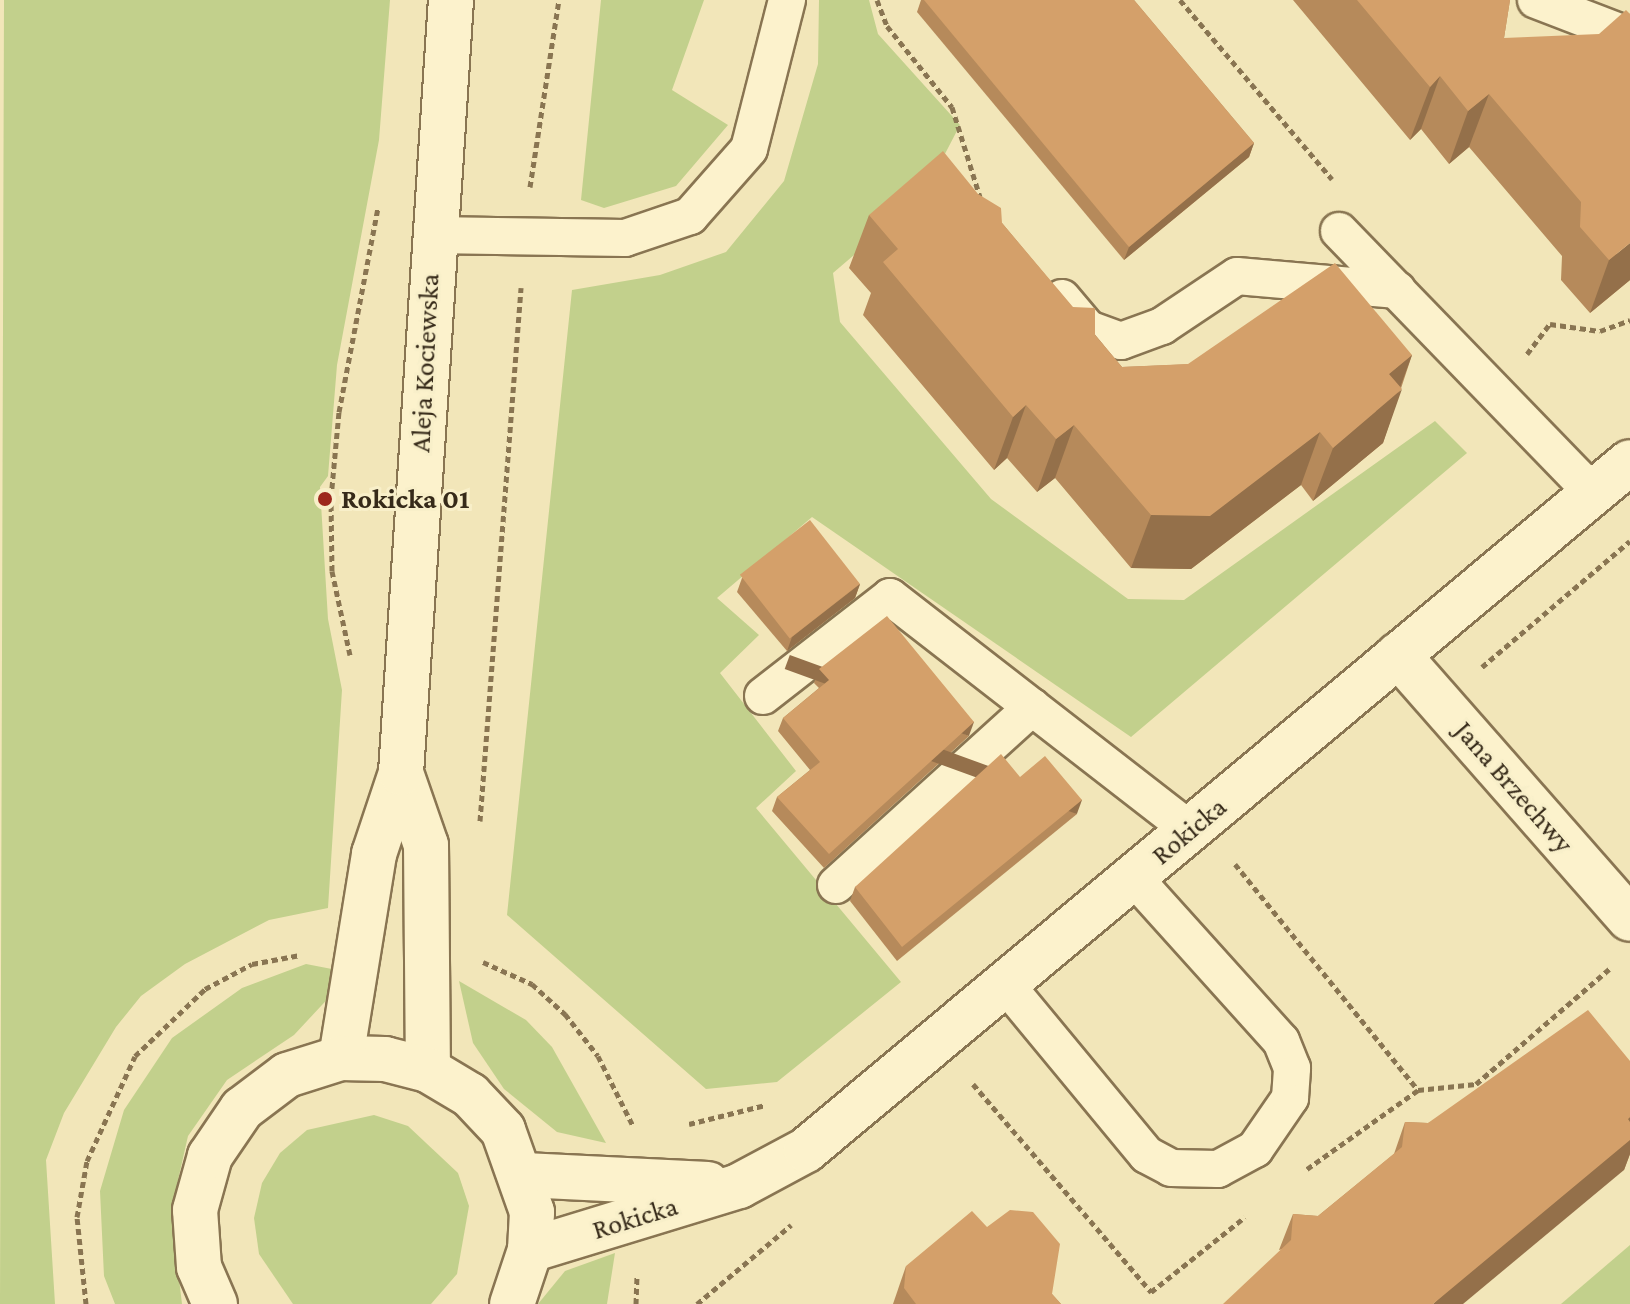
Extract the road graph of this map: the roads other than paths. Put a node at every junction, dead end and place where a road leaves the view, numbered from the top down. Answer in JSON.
{"nodes":[{"id":1,"x":451,"y":0,"type":"edge"},
{"id":2,"x":787,"y":0,"type":"edge"},
{"id":3,"x":1536,"y":0,"type":"edge"},
{"id":4,"x":1630,"y":36,"type":"edge"},
{"id":5,"x":1339,"y":231,"type":"road end"},
{"id":6,"x":432,"y":235,"type":"junction"},
{"id":7,"x":1039,"y":271,"type":"edge"},
{"id":8,"x":1397,"y":290,"type":"junction"},
{"id":9,"x":1630,"y":462,"type":"edge"},
{"id":10,"x":1593,"y":493,"type":"junction"},
{"id":11,"x":1398,"y":655,"type":"junction"},
{"id":12,"x":763,"y":696,"type":"dead end"},
{"id":13,"x":1032,"y":707,"type":"junction"},
{"id":14,"x":401,"y":773,"type":"junction"},
{"id":15,"x":1190,"y":830,"type":"junction"},
{"id":16,"x":1134,"y":878,"type":"junction"},
{"id":17,"x":836,"y":885,"type":"dead end"},
{"id":18,"x":1630,"y":919,"type":"edge"},
{"id":19,"x":1007,"y":986,"type":"junction"},
{"id":20,"x":341,"y":1058,"type":"junction"},
{"id":21,"x":428,"y":1070,"type":"junction"},
{"id":22,"x":524,"y":1175,"type":"junction"},
{"id":23,"x":639,"y":1199,"type":"junction"},
{"id":24,"x":530,"y":1250,"type":"junction"},
{"id":25,"x":215,"y":1304,"type":"edge"},
{"id":26,"x":512,"y":1304,"type":"edge"}],
"edges":[{"from":1,"to":6,"type":"street","name":"Aleja Kociewska"},
{"from":2,"to":6,"type":"lane"},
{"from":3,"to":4,"type":"lane"},
{"from":5,"to":8,"type":"lane"},
{"from":6,"to":14,"type":"street","name":"Aleja Kociewska"},
{"from":7,"to":8,"type":"lane"},
{"from":8,"to":10,"type":"lane"},
{"from":9,"to":10,"type":"street","name":"Rokicka"},
{"from":10,"to":11,"type":"street","name":"Rokicka"},
{"from":11,"to":15,"type":"street","name":"Rokicka"},
{"from":11,"to":18,"type":"street","name":"Jana Brzechwy"},
{"from":12,"to":13,"type":"lane"},
{"from":13,"to":15,"type":"lane"},
{"from":13,"to":17,"type":"lane"},
{"from":14,"to":20,"type":"street","name":"Aleja Kociewska"},
{"from":14,"to":21,"type":"street","name":"Aleja Kociewska"},
{"from":15,"to":16,"type":"street","name":"Rokicka"},
{"from":16,"to":19,"type":"street","name":"Rokicka"},
{"from":16,"to":19,"type":"lane"},
{"from":19,"to":23,"type":"street","name":"Rokicka"},
{"from":20,"to":21,"type":"street"},
{"from":20,"to":25,"type":"street"},
{"from":21,"to":22,"type":"street"},
{"from":22,"to":23,"type":"street","name":"Rokicka"},
{"from":22,"to":24,"type":"street"},
{"from":23,"to":24,"type":"street","name":"Rokicka"},
{"from":24,"to":26,"type":"street"}]}
